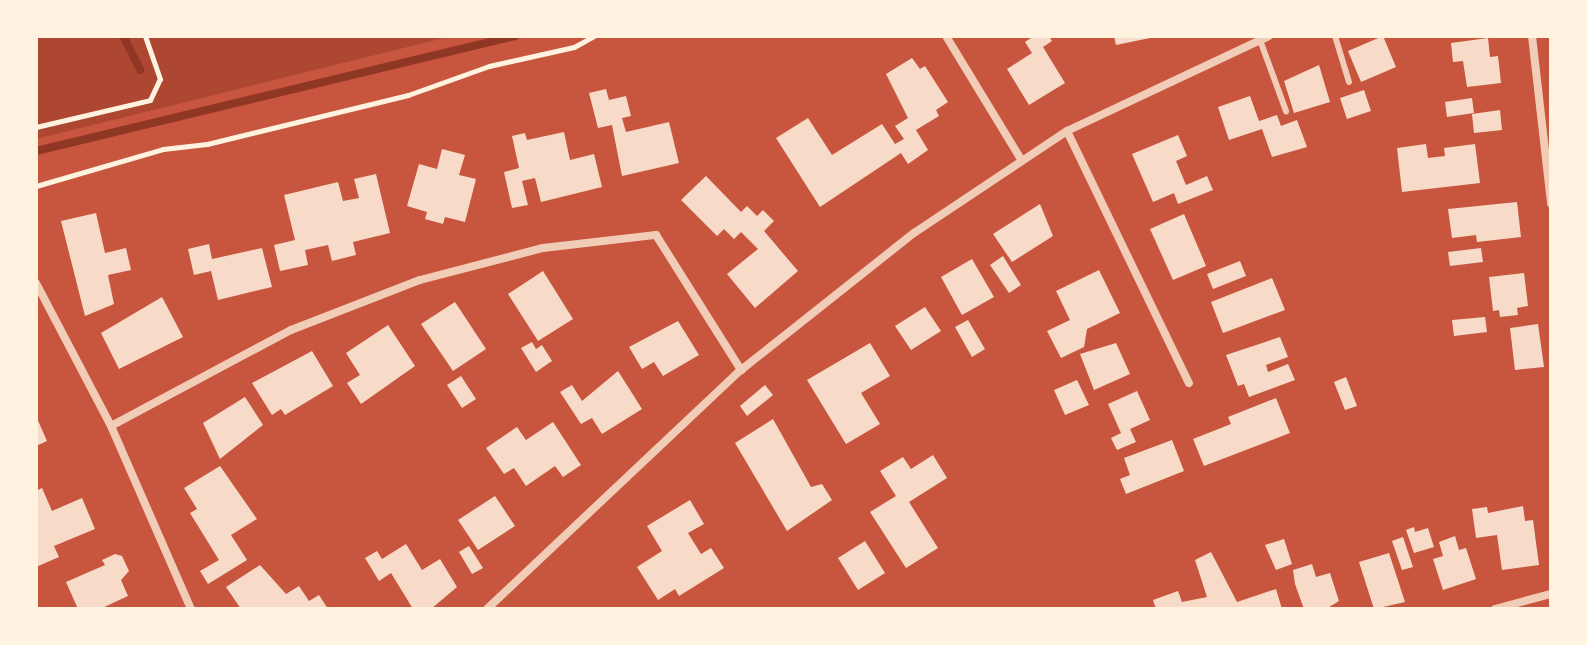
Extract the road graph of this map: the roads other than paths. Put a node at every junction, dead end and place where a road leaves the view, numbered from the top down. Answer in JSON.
{"nodes":[{"id":1,"x":946,"y":36,"type":"edge"},
{"id":2,"x":1269,"y":36,"type":"edge"},
{"id":3,"x":1335,"y":36,"type":"edge"},
{"id":4,"x":1532,"y":36,"type":"edge"},
{"id":5,"x":1260,"y":40,"type":"junction"},
{"id":6,"x":1349,"y":82,"type":"dead end"},
{"id":7,"x":1286,"y":111,"type":"dead end"},
{"id":8,"x":1067,"y":131,"type":"junction"},
{"id":9,"x":1022,"y":161,"type":"junction"},
{"id":10,"x":1551,"y":204,"type":"edge"},
{"id":11,"x":36,"y":283,"type":"edge"},
{"id":12,"x":741,"y":370,"type":"junction"},
{"id":13,"x":1189,"y":383,"type":"dead end"},
{"id":14,"x":111,"y":426,"type":"junction"},
{"id":15,"x":1551,"y":594,"type":"edge"},
{"id":16,"x":191,"y":609,"type":"edge"},
{"id":17,"x":487,"y":609,"type":"edge"},
{"id":18,"x":1495,"y":609,"type":"edge"}],
"edges":[{"from":1,"to":9,"type":"street"},
{"from":2,"to":5,"type":"street"},
{"from":3,"to":6,"type":"lane"},
{"from":4,"to":10,"type":"street"},
{"from":5,"to":7,"type":"lane"},
{"from":5,"to":8,"type":"street"},
{"from":8,"to":9,"type":"street"},
{"from":8,"to":13,"type":"street"},
{"from":9,"to":12,"type":"street"},
{"from":11,"to":14,"type":"street"},
{"from":12,"to":14,"type":"street"},
{"from":12,"to":17,"type":"street"},
{"from":14,"to":16,"type":"street"},
{"from":15,"to":18,"type":"street"}]}
